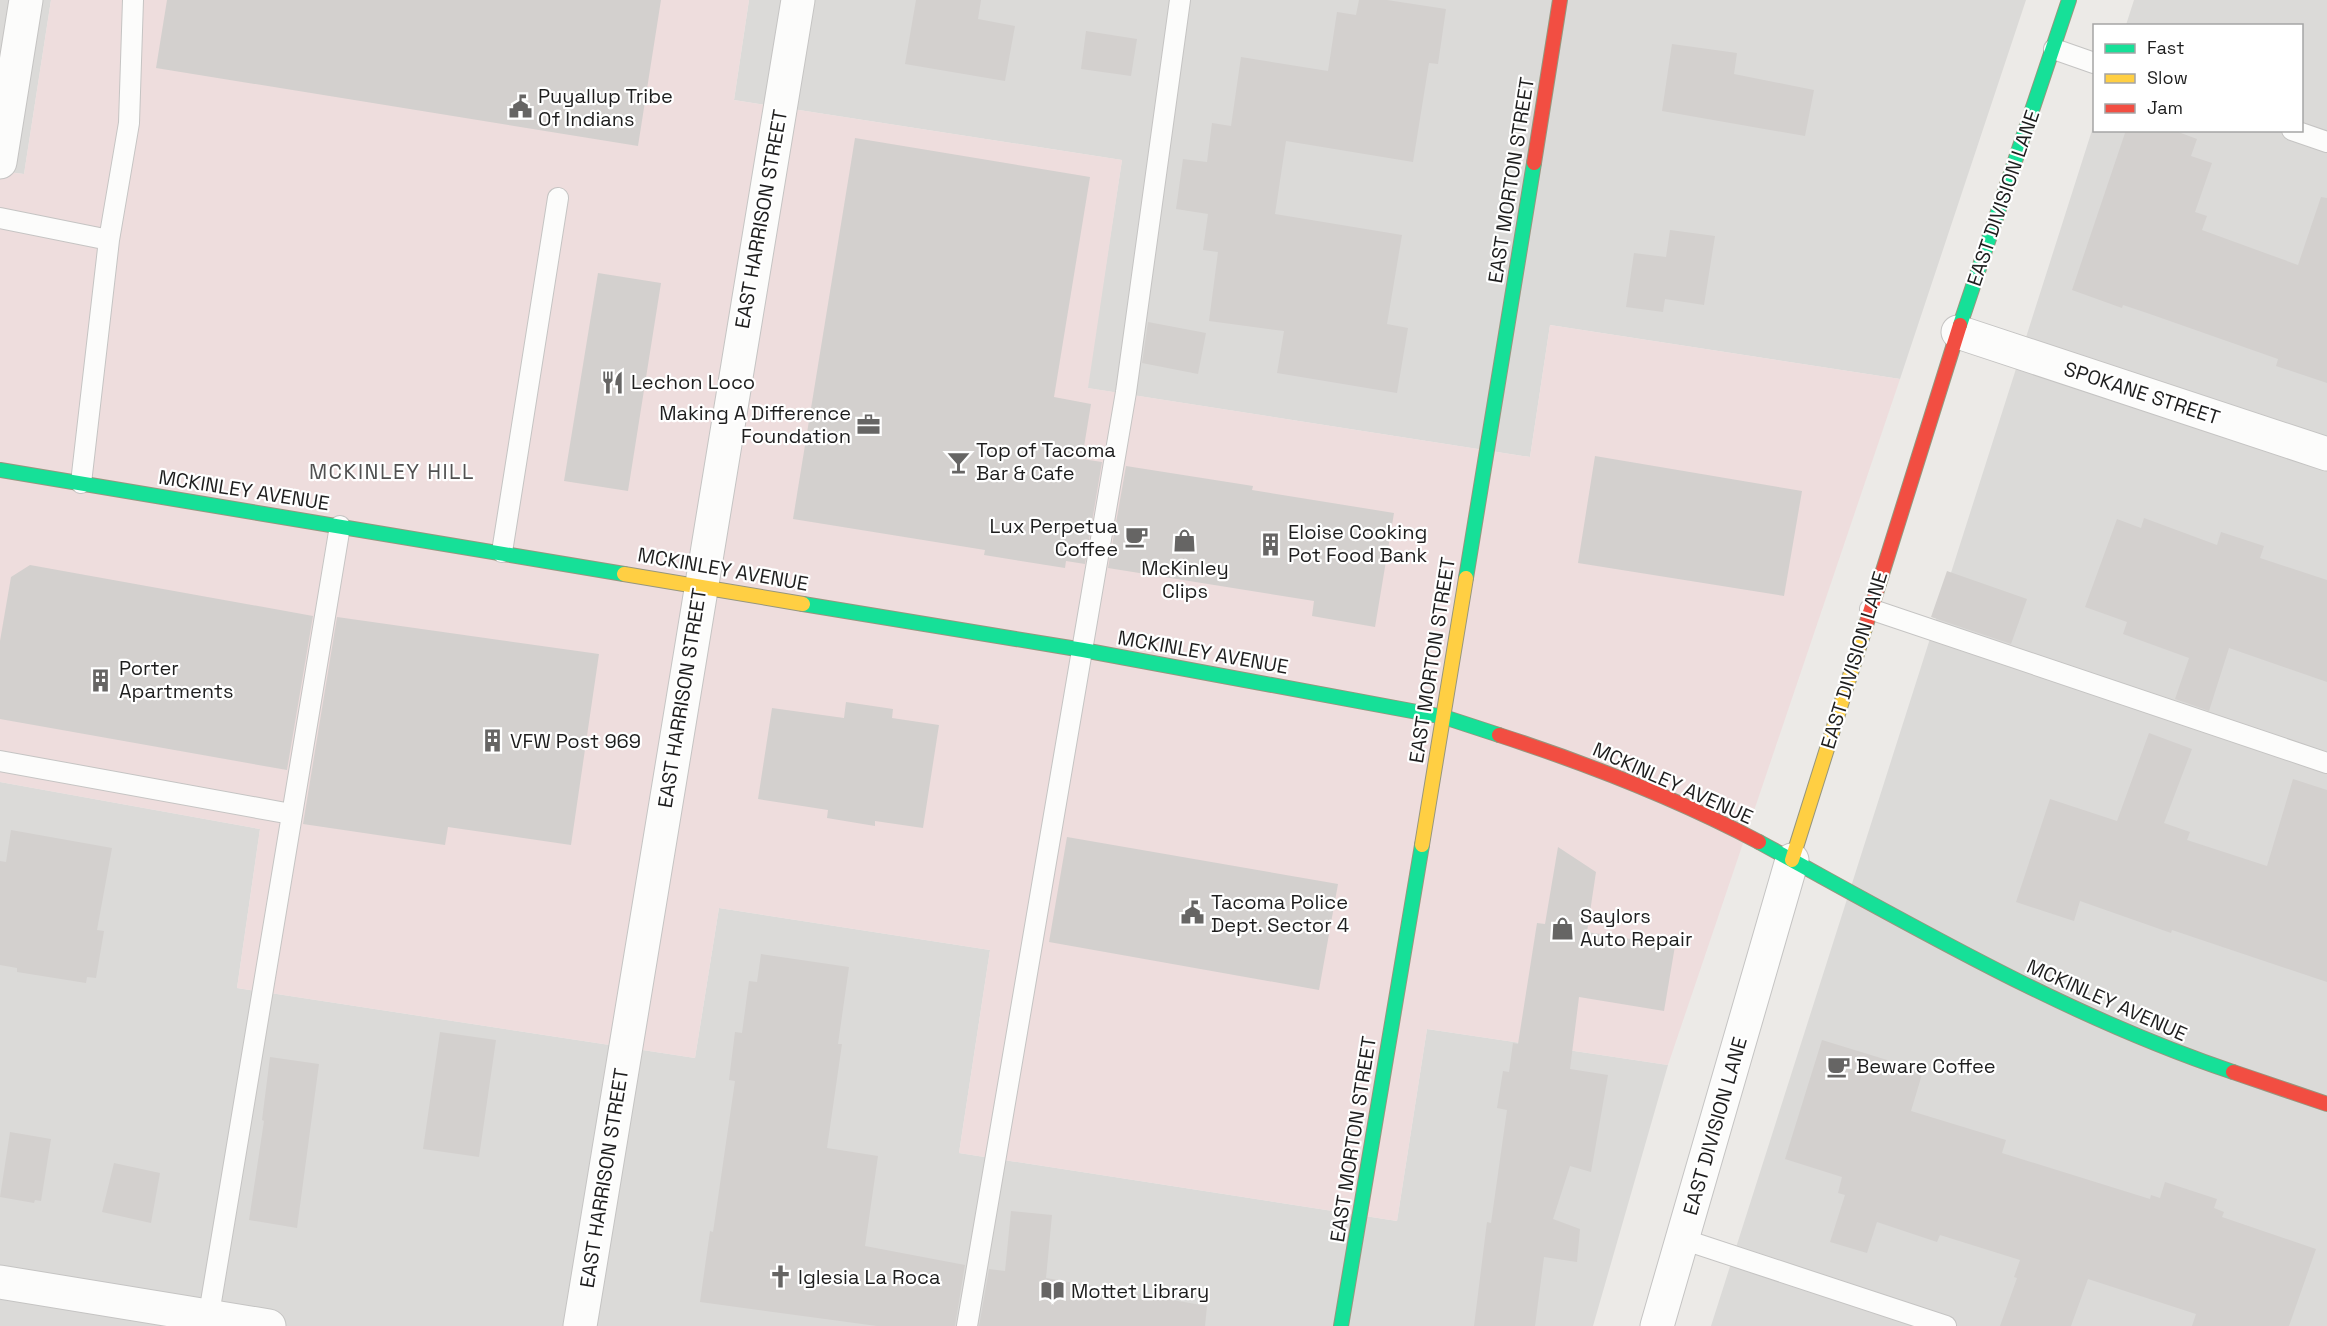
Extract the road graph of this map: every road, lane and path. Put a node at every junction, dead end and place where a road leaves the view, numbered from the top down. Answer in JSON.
{"nodes":[{"id":1,"x":26,"y":0,"type":"edge"},
{"id":2,"x":133,"y":0,"type":"edge"},
{"id":3,"x":798,"y":0,"type":"edge"},
{"id":4,"x":1180,"y":0,"type":"edge"},
{"id":5,"x":1560,"y":0,"type":"edge"},
{"id":6,"x":2068,"y":0,"type":"edge"},
{"id":7,"x":2054,"y":50,"type":"junction"},
{"id":8,"x":2093,"y":63,"type":"edge"},
{"id":9,"x":2298,"y":132,"type":"edge"},
{"id":10,"x":2327,"y":142,"type":"edge"},
{"id":11,"x":0,"y":162,"type":"edge"},
{"id":12,"x":558,"y":198,"type":"dead end"},
{"id":13,"x":0,"y":218,"type":"edge"},
{"id":14,"x":109,"y":240,"type":"junction"},
{"id":15,"x":1958,"y":332,"type":"junction"},
{"id":16,"x":2327,"y":454,"type":"edge"},
{"id":17,"x":0,"y":470,"type":"edge"},
{"id":18,"x":81,"y":483,"type":"junction"},
{"id":19,"x":340,"y":526,"type":"junction"},
{"id":20,"x":501,"y":552,"type":"junction"},
{"id":21,"x":700,"y":585,"type":"junction"},
{"id":22,"x":1870,"y":609,"type":"junction"},
{"id":23,"x":1083,"y":650,"type":"junction"},
{"id":24,"x":1444,"y":717,"type":"junction"},
{"id":25,"x":0,"y":761,"type":"edge"},
{"id":26,"x":2327,"y":763,"type":"edge"},
{"id":27,"x":291,"y":814,"type":"junction"},
{"id":28,"x":1792,"y":860,"type":"junction"},
{"id":29,"x":2327,"y":1104,"type":"edge"},
{"id":30,"x":1682,"y":1239,"type":"junction"},
{"id":31,"x":0,"y":1282,"type":"edge"},
{"id":32,"x":208,"y":1321,"type":"edge"},
{"id":33,"x":269,"y":1326,"type":"edge"},
{"id":34,"x":580,"y":1326,"type":"edge"},
{"id":35,"x":967,"y":1326,"type":"edge"},
{"id":36,"x":1341,"y":1326,"type":"edge"},
{"id":37,"x":1657,"y":1326,"type":"edge"},
{"id":38,"x":1946,"y":1326,"type":"edge"}],
"edges":[{"from":1,"to":11,"type":"street"},
{"from":2,"to":14,"type":"lane"},
{"from":3,"to":21,"type":"street","name":"EAST HARRISON STREET"},
{"from":4,"to":23,"type":"lane"},
{"from":5,"to":24,"type":"street","name":"EAST MORTON STREET"},
{"from":6,"to":7,"type":"street","name":"EAST DIVISION LANE"},
{"from":7,"to":8,"type":"lane"},
{"from":7,"to":15,"type":"street","name":"EAST DIVISION LANE"},
{"from":9,"to":10,"type":"lane"},
{"from":12,"to":20,"type":"lane"},
{"from":13,"to":14,"type":"lane"},
{"from":14,"to":18,"type":"lane"},
{"from":15,"to":16,"type":"street","name":"SPOKANE STREET"},
{"from":15,"to":22,"type":"street","name":"EAST DIVISION LANE"},
{"from":17,"to":18,"type":"street","name":"MCKINLEY AVENUE"},
{"from":18,"to":19,"type":"street","name":"MCKINLEY AVENUE"},
{"from":19,"to":20,"type":"street","name":"MCKINLEY AVENUE"},
{"from":19,"to":27,"type":"lane"},
{"from":20,"to":21,"type":"street","name":"MCKINLEY AVENUE"},
{"from":21,"to":23,"type":"street","name":"MCKINLEY AVENUE"},
{"from":21,"to":34,"type":"street","name":"EAST HARRISON STREET"},
{"from":22,"to":26,"type":"lane"},
{"from":22,"to":28,"type":"street","name":"EAST DIVISION LANE"},
{"from":23,"to":24,"type":"street","name":"MCKINLEY AVENUE"},
{"from":23,"to":35,"type":"lane"},
{"from":24,"to":28,"type":"street","name":"MCKINLEY AVENUE"},
{"from":24,"to":36,"type":"street","name":"EAST MORTON STREET"},
{"from":25,"to":27,"type":"lane"},
{"from":27,"to":32,"type":"lane"},
{"from":28,"to":29,"type":"street","name":"MCKINLEY AVENUE"},
{"from":28,"to":30,"type":"street","name":"EAST DIVISION LANE"},
{"from":30,"to":37,"type":"street","name":"EAST DIVISION LANE"},
{"from":30,"to":38,"type":"lane"},
{"from":31,"to":32,"type":"street"},
{"from":32,"to":33,"type":"street"}]}
